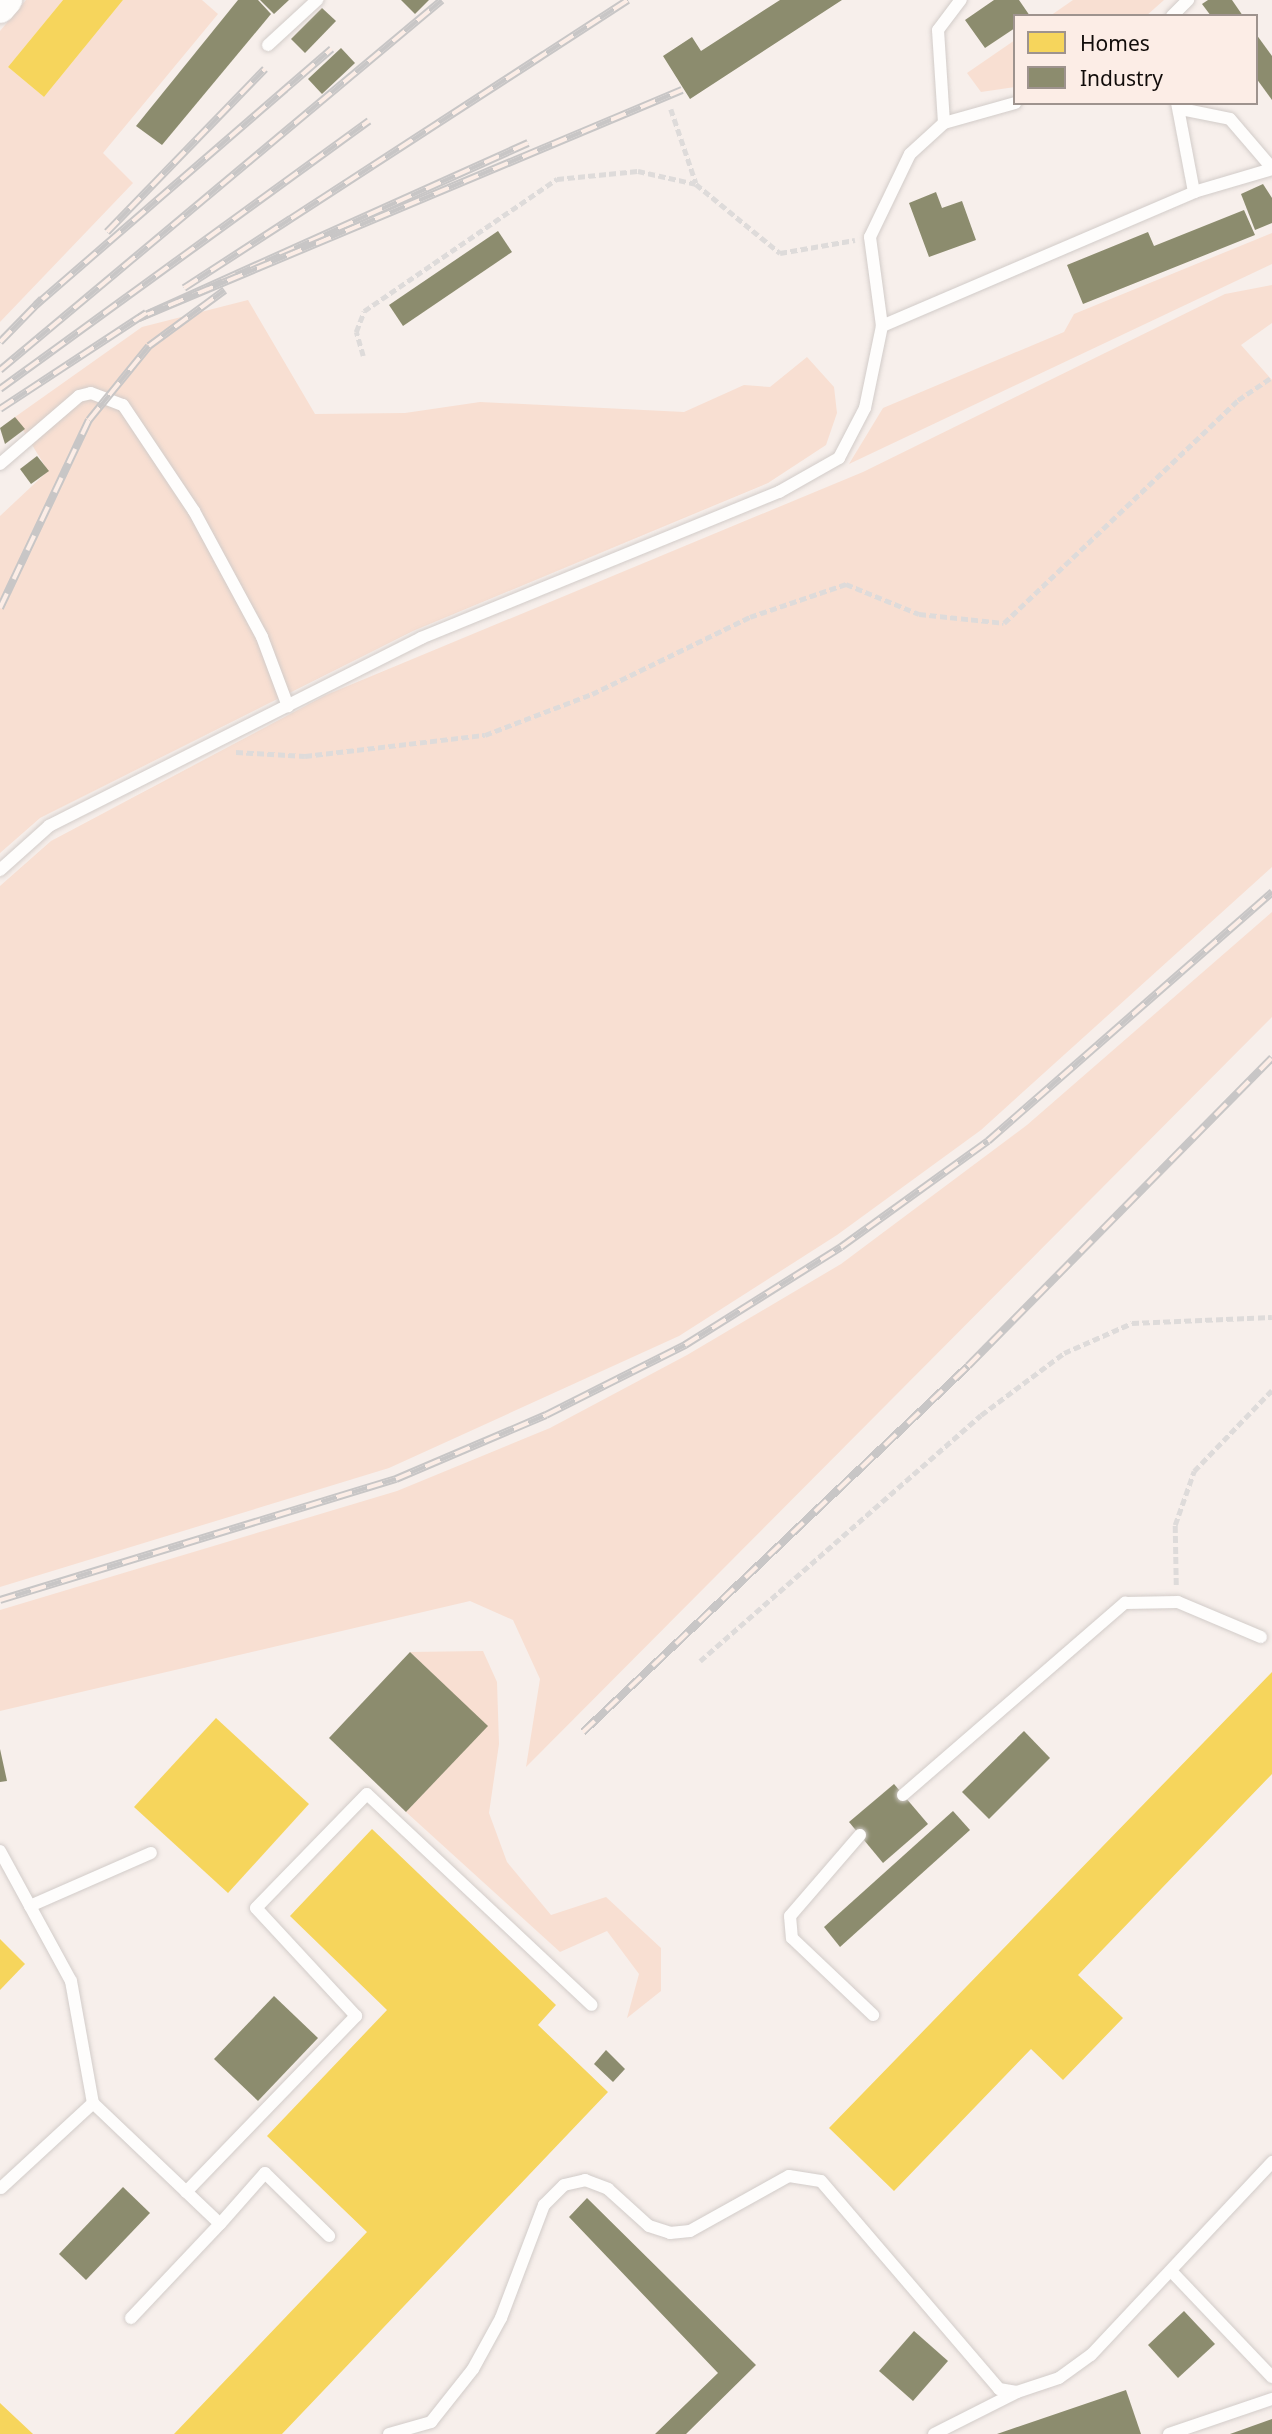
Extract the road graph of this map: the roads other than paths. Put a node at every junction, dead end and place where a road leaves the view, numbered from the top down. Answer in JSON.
{"nodes":[{"id":1,"x":7,"y":0,"type":"edge"},
{"id":2,"x":317,"y":0,"type":"edge"},
{"id":3,"x":961,"y":0,"type":"edge"},
{"id":4,"x":1188,"y":0,"type":"edge"},
{"id":5,"x":0,"y":8,"type":"edge"},
{"id":6,"x":1174,"y":14,"type":"edge"},
{"id":7,"x":268,"y":45,"type":"dead end"},
{"id":8,"x":1013,"y":104,"type":"edge"},
{"id":9,"x":1179,"y":106,"type":"edge"},
{"id":10,"x":944,"y":123,"type":"junction"},
{"id":11,"x":1272,"y":168,"type":"edge"},
{"id":12,"x":1194,"y":192,"type":"junction"},
{"id":13,"x":883,"y":326,"type":"junction"},
{"id":14,"x":0,"y":464,"type":"edge"},
{"id":15,"x":288,"y":706,"type":"junction"},
{"id":16,"x":0,"y":870,"type":"edge"},
{"id":17,"x":1261,"y":1637,"type":"dead end"},
{"id":18,"x":903,"y":1795,"type":"dead end"},
{"id":19,"x":860,"y":1835,"type":"dead end"},
{"id":20,"x":0,"y":1851,"type":"edge"},
{"id":21,"x":151,"y":1853,"type":"dead end"},
{"id":22,"x":30,"y":1906,"type":"junction"},
{"id":23,"x":592,"y":2005,"type":"dead end"},
{"id":24,"x":873,"y":2015,"type":"dead end"},
{"id":25,"x":93,"y":2103,"type":"junction"},
{"id":26,"x":1272,"y":2162,"type":"edge"},
{"id":27,"x":1,"y":2188,"type":"edge"},
{"id":28,"x":186,"y":2192,"type":"junction"},
{"id":29,"x":220,"y":2224,"type":"junction"},
{"id":30,"x":329,"y":2236,"type":"dead end"},
{"id":31,"x":1172,"y":2272,"type":"junction"},
{"id":32,"x":131,"y":2318,"type":"dead end"},
{"id":33,"x":1272,"y":2377,"type":"edge"},
{"id":34,"x":1017,"y":2392,"type":"junction"},
{"id":35,"x":1272,"y":2399,"type":"edge"},
{"id":36,"x":390,"y":2434,"type":"edge"},
{"id":37,"x":934,"y":2434,"type":"edge"},
{"id":38,"x":1169,"y":2434,"type":"edge"}],
"edges":[{"from":1,"to":5,"type":"street"},
{"from":2,"to":7,"type":"lane"},
{"from":3,"to":10,"type":"lane"},
{"from":4,"to":6,"type":"lane"},
{"from":8,"to":10,"type":"lane"},
{"from":9,"to":11,"type":"lane"},
{"from":9,"to":12,"type":"lane"},
{"from":10,"to":13,"type":"lane"},
{"from":11,"to":12,"type":"lane"},
{"from":12,"to":13,"type":"lane"},
{"from":13,"to":15,"type":"lane"},
{"from":14,"to":15,"type":"lane"},
{"from":15,"to":16,"type":"lane"},
{"from":17,"to":18,"type":"lane"},
{"from":19,"to":24,"type":"lane"},
{"from":20,"to":22,"type":"lane"},
{"from":21,"to":22,"type":"lane"},
{"from":22,"to":25,"type":"lane"},
{"from":23,"to":28,"type":"lane"},
{"from":25,"to":27,"type":"lane"},
{"from":25,"to":28,"type":"lane"},
{"from":26,"to":31,"type":"lane"},
{"from":28,"to":29,"type":"lane"},
{"from":29,"to":30,"type":"lane"},
{"from":29,"to":32,"type":"lane"},
{"from":31,"to":33,"type":"lane"},
{"from":31,"to":34,"type":"lane"},
{"from":34,"to":36,"type":"lane"},
{"from":34,"to":37,"type":"lane"},
{"from":35,"to":38,"type":"lane"}]}
